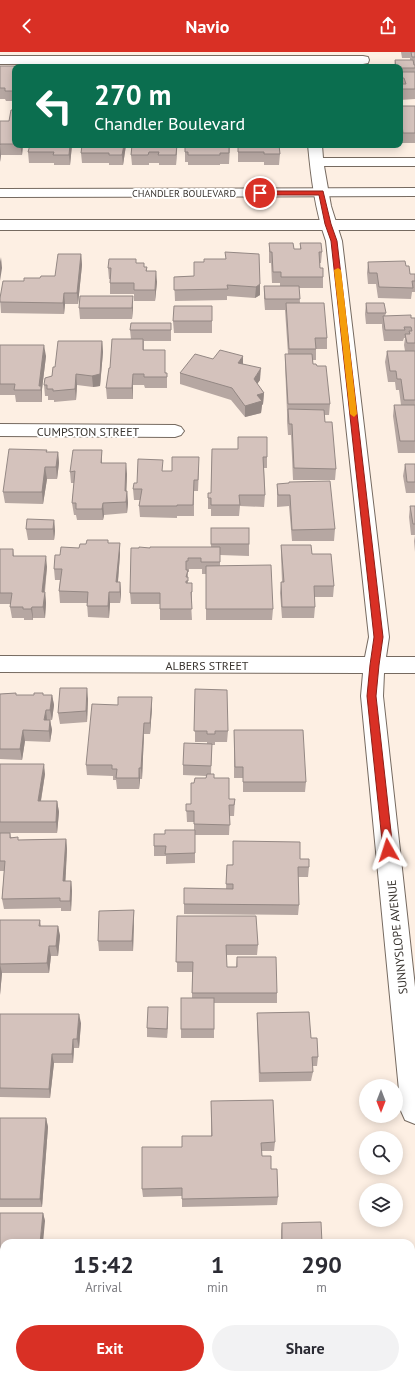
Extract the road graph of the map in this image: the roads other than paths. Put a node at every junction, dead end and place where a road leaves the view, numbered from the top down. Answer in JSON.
{"nodes":[{"id":1,"x":0,"y":60,"type":"edge"},
{"id":2,"x":362,"y":60,"type":"edge"},
{"id":3,"x":315,"y":148,"type":"edge"},
{"id":4,"x":316,"y":162,"type":"junction"},
{"id":5,"x":415,"y":162,"type":"edge"},
{"id":6,"x":415,"y":192,"type":"edge"},
{"id":7,"x":0,"y":193,"type":"edge"},
{"id":8,"x":321,"y":193,"type":"junction"},
{"id":9,"x":328,"y":224,"type":"junction"},
{"id":10,"x":0,"y":225,"type":"edge"},
{"id":11,"x":415,"y":225,"type":"edge"},
{"id":12,"x":0,"y":430,"type":"edge"},
{"id":13,"x":175,"y":431,"type":"dead end"},
{"id":14,"x":0,"y":664,"type":"edge"},
{"id":15,"x":374,"y":665,"type":"junction"},
{"id":16,"x":415,"y":665,"type":"edge"},
{"id":17,"x":415,"y":1112,"type":"edge"}],
"edges":[{"from":1,"to":2,"type":"street"},
{"from":3,"to":4,"type":"street","name":"SUNNYSLOPE AVENUE"},
{"from":4,"to":5,"type":"street"},
{"from":4,"to":8,"type":"street","name":"SUNNYSLOPE AVENUE"},
{"from":6,"to":8,"type":"street","name":"CHANDLER BOULEVARD"},
{"from":7,"to":8,"type":"street","name":"CHANDLER BOULEVARD"},
{"from":8,"to":9,"type":"street","name":"SUNNYSLOPE AVENUE"},
{"from":9,"to":10,"type":"street"},
{"from":9,"to":11,"type":"street"},
{"from":9,"to":15,"type":"street","name":"SUNNYSLOPE AVENUE"},
{"from":12,"to":13,"type":"street","name":"CUMPSTON STREET"},
{"from":14,"to":15,"type":"street","name":"ALBERS STREET"},
{"from":15,"to":16,"type":"street","name":"ALBERS STREET"},
{"from":15,"to":17,"type":"street","name":"SUNNYSLOPE AVENUE"}]}
